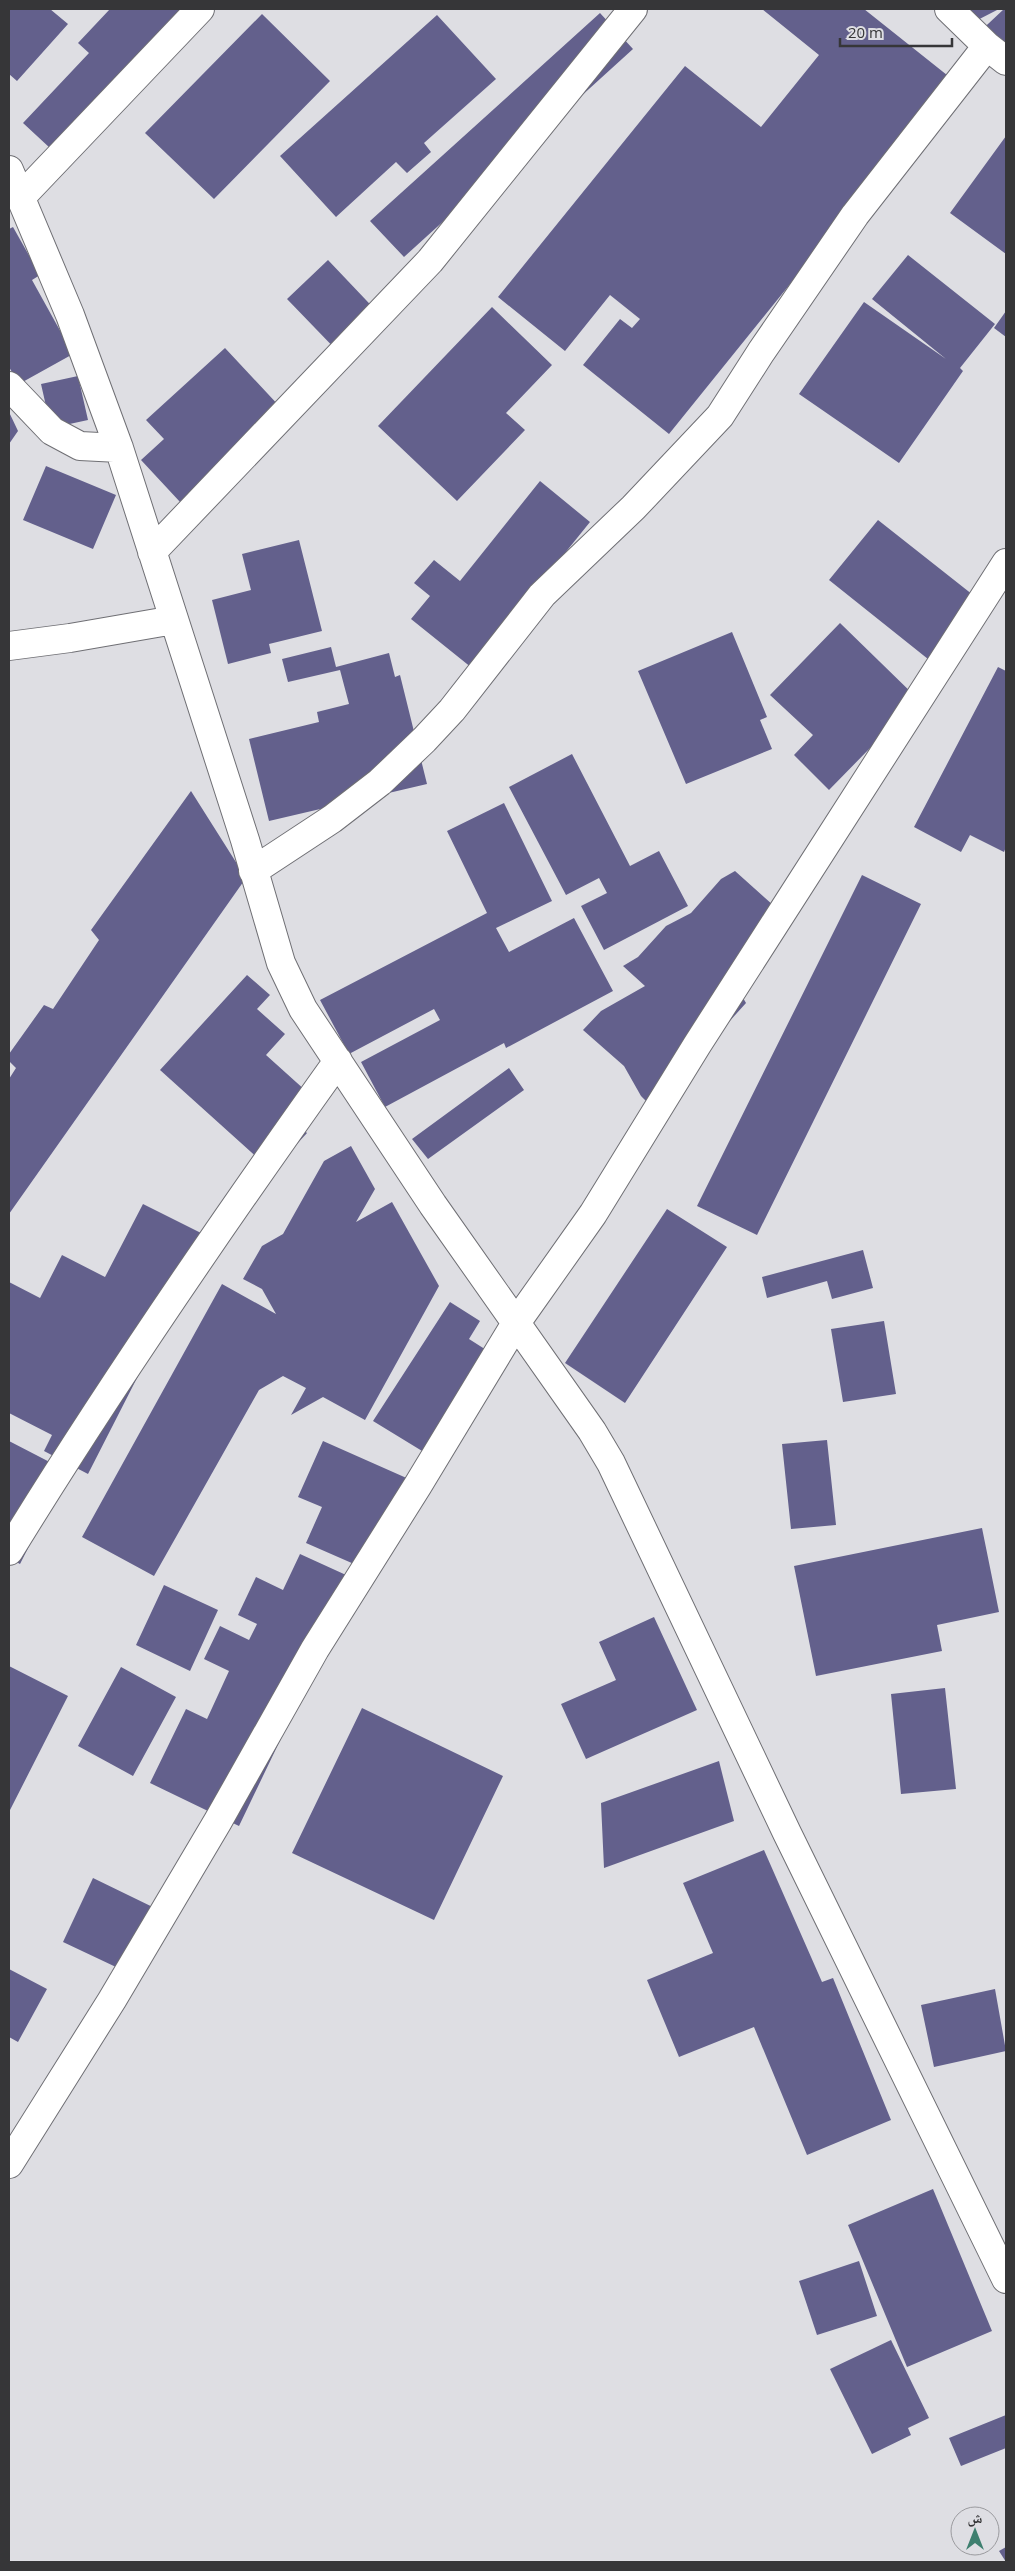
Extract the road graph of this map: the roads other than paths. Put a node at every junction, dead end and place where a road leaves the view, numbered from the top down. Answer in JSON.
{"nodes":[{"id":1,"x":200,"y":9,"type":"edge"},
{"id":2,"x":633,"y":9,"type":"edge"},
{"id":3,"x":949,"y":9,"type":"edge"},
{"id":4,"x":996,"y":54,"type":"edge"},
{"id":5,"x":9,"y":170,"type":"edge"},
{"id":6,"x":21,"y":197,"type":"junction"},
{"id":7,"x":9,"y":386,"type":"edge"},
{"id":8,"x":119,"y":448,"type":"junction"},
{"id":9,"x":152,"y":552,"type":"junction"},
{"id":10,"x":1006,"y":563,"type":"edge"},
{"id":11,"x":174,"y":620,"type":"junction"},
{"id":12,"x":9,"y":646,"type":"edge"},
{"id":13,"x":254,"y":871,"type":"junction"},
{"id":14,"x":338,"y":1061,"type":"junction"},
{"id":15,"x":516,"y":1322,"type":"junction"},
{"id":16,"x":9,"y":1551,"type":"edge"},
{"id":17,"x":9,"y":2164,"type":"edge"},
{"id":18,"x":1006,"y":2279,"type":"edge"}],
"edges":[{"from":1,"to":6,"type":"street"},
{"from":2,"to":9,"type":"street"},
{"from":3,"to":4,"type":"street"},
{"from":4,"to":13,"type":"street"},
{"from":5,"to":6,"type":"street"},
{"from":6,"to":8,"type":"street"},
{"from":7,"to":8,"type":"street"},
{"from":8,"to":9,"type":"street"},
{"from":9,"to":11,"type":"street"},
{"from":10,"to":15,"type":"street"},
{"from":11,"to":12,"type":"street"},
{"from":11,"to":13,"type":"street"},
{"from":13,"to":14,"type":"street"},
{"from":14,"to":15,"type":"street"},
{"from":14,"to":16,"type":"street"},
{"from":15,"to":17,"type":"street"},
{"from":15,"to":18,"type":"street"}]}
